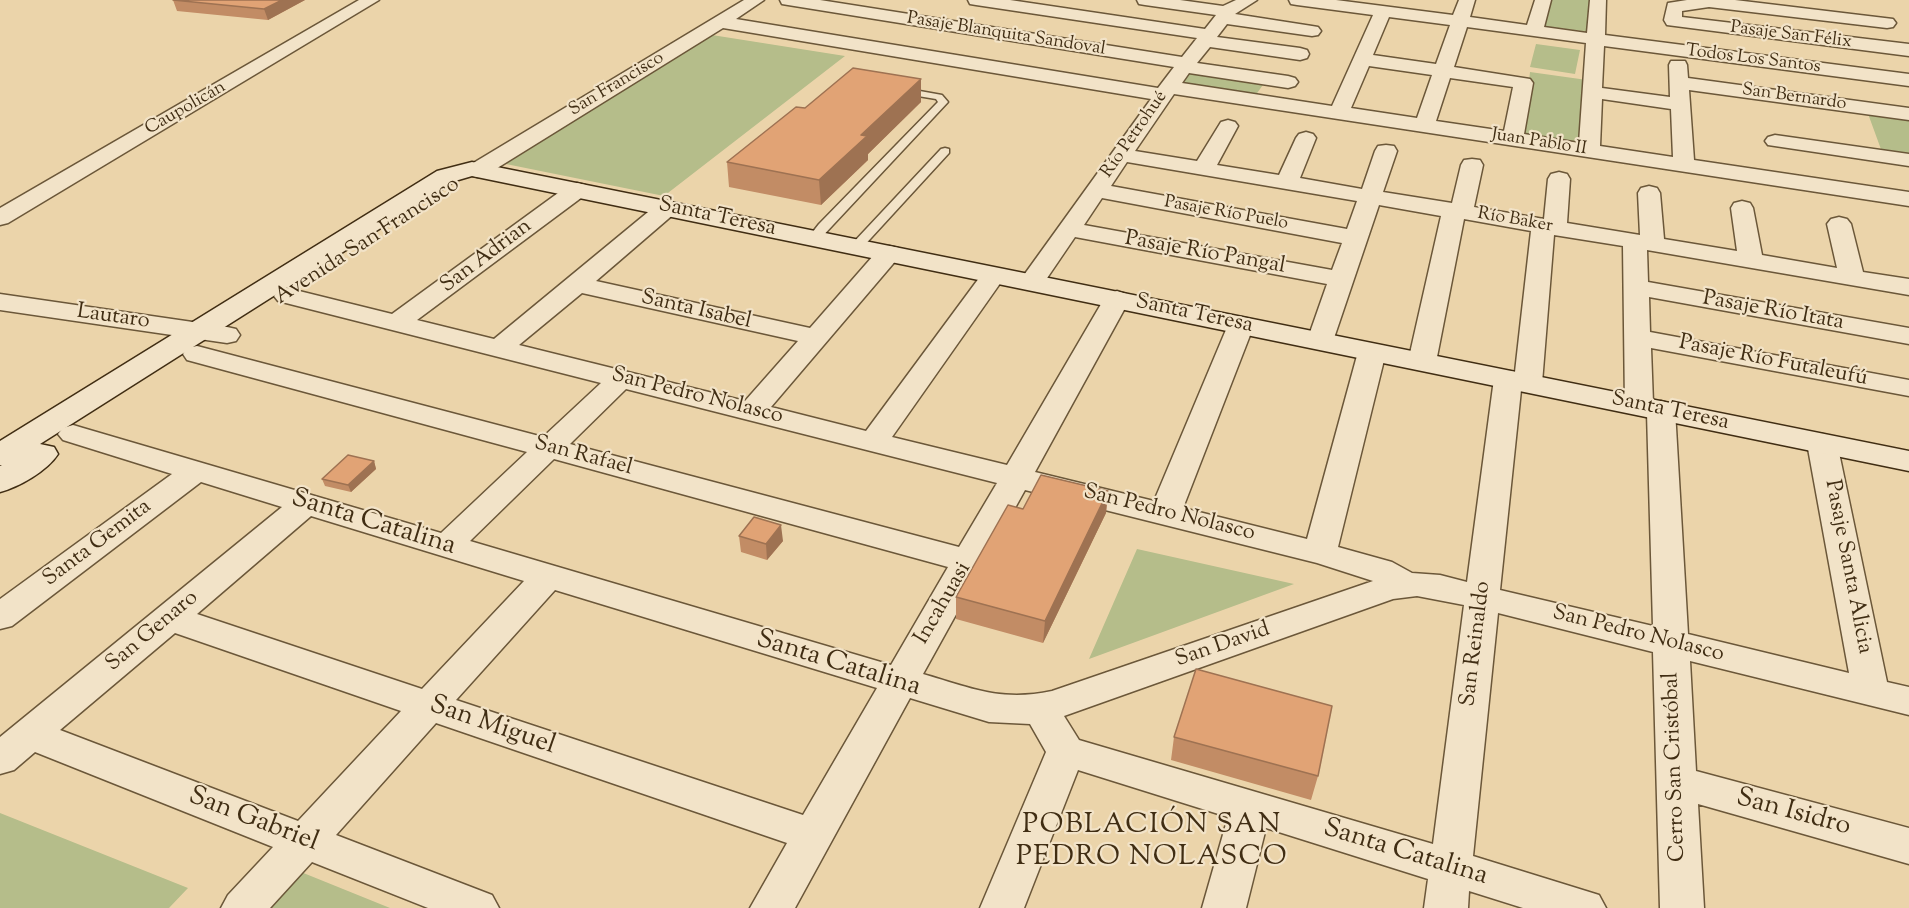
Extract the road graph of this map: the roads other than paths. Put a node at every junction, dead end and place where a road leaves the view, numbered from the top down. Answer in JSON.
{"nodes":[{"id":1,"x":371,"y":0,"type":"edge"},
{"id":2,"x":756,"y":0,"type":"edge"},
{"id":3,"x":788,"y":0,"type":"edge"},
{"id":4,"x":1145,"y":0,"type":"edge"},
{"id":5,"x":1249,"y":0,"type":"edge"},
{"id":6,"x":1297,"y":0,"type":"edge"},
{"id":7,"x":1467,"y":0,"type":"edge"},
{"id":8,"x":1543,"y":0,"type":"edge"},
{"id":9,"x":1598,"y":0,"type":"edge"},
{"id":10,"x":982,"y":1,"type":"edge"},
{"id":11,"x":1702,"y":2,"type":"edge"},
{"id":12,"x":1056,"y":5,"type":"edge"},
{"id":13,"x":1804,"y":7,"type":"edge"},
{"id":14,"x":1383,"y":12,"type":"junction"},
{"id":15,"x":1226,"y":15,"type":"junction"},
{"id":16,"x":1673,"y":21,"type":"junction"},
{"id":17,"x":720,"y":22,"type":"junction"},
{"id":18,"x":1461,"y":22,"type":"junction"},
{"id":19,"x":1706,"y":25,"type":"junction"},
{"id":20,"x":960,"y":27,"type":"junction"},
{"id":21,"x":1312,"y":31,"type":"dead end"},
{"id":22,"x":1534,"y":32,"type":"junction"},
{"id":23,"x":1208,"y":38,"type":"junction"},
{"id":24,"x":1596,"y":40,"type":"junction"},
{"id":25,"x":1904,"y":50,"type":"edge"},
{"id":26,"x":1678,"y":51,"type":"junction"},
{"id":27,"x":1300,"y":54,"type":"dead end"},
{"id":28,"x":928,"y":56,"type":"junction"},
{"id":29,"x":1362,"y":59,"type":"junction"},
{"id":30,"x":1186,"y":65,"type":"junction"},
{"id":31,"x":1909,"y":68,"type":"edge"},
{"id":32,"x":1442,"y":70,"type":"junction"},
{"id":33,"x":1909,"y":80,"type":"edge"},
{"id":34,"x":1288,"y":82,"type":"dead end"},
{"id":35,"x":1678,"y":83,"type":"junction"},
{"id":36,"x":896,"y":90,"type":"edge"},
{"id":37,"x":1166,"y":91,"type":"junction"},
{"id":38,"x":1592,"y":92,"type":"junction"},
{"id":39,"x":1766,"y":95,"type":"junction"},
{"id":40,"x":1680,"y":104,"type":"junction"},
{"id":41,"x":1339,"y":112,"type":"junction"},
{"id":42,"x":1909,"y":114,"type":"edge"},
{"id":43,"x":1425,"y":125,"type":"junction"},
{"id":44,"x":1228,"y":126,"type":"dead end"},
{"id":45,"x":1772,"y":128,"type":"junction"},
{"id":46,"x":1868,"y":132,"type":"junction"},
{"id":47,"x":1306,"y":138,"type":"dead end"},
{"id":48,"x":1513,"y":139,"type":"junction"},
{"id":49,"x":1588,"y":150,"type":"junction"},
{"id":50,"x":945,"y":151,"type":"dead end"},
{"id":51,"x":1386,"y":151,"type":"dead end"},
{"id":52,"x":1121,"y":154,"type":"junction"},
{"id":53,"x":1909,"y":160,"type":"edge"},
{"id":54,"x":1472,"y":165,"type":"dead end"},
{"id":55,"x":1684,"y":165,"type":"junction"},
{"id":56,"x":1204,"y":168,"type":"junction"},
{"id":57,"x":478,"y":170,"type":"junction"},
{"id":58,"x":1560,"y":179,"type":"dead end"},
{"id":59,"x":1784,"y":180,"type":"junction"},
{"id":60,"x":1287,"y":183,"type":"junction"},
{"id":61,"x":577,"y":190,"type":"junction"},
{"id":62,"x":1096,"y":190,"type":"junction"},
{"id":63,"x":1649,"y":193,"type":"dead end"},
{"id":64,"x":1370,"y":196,"type":"junction"},
{"id":65,"x":1909,"y":199,"type":"edge"},
{"id":66,"x":668,"y":208,"type":"junction"},
{"id":67,"x":1742,"y":208,"type":"dead end"},
{"id":68,"x":1458,"y":211,"type":"junction"},
{"id":69,"x":0,"y":218,"type":"edge"},
{"id":70,"x":1839,"y":224,"type":"dead end"},
{"id":71,"x":1549,"y":227,"type":"junction"},
{"id":72,"x":1069,"y":229,"type":"junction"},
{"id":73,"x":814,"y":238,"type":"junction"},
{"id":74,"x":1356,"y":238,"type":"junction"},
{"id":75,"x":1643,"y":243,"type":"junction"},
{"id":76,"x":856,"y":247,"type":"junction"},
{"id":77,"x":889,"y":253,"type":"junction"},
{"id":78,"x":1751,"y":261,"type":"junction"},
{"id":79,"x":994,"y":275,"type":"junction"},
{"id":80,"x":1852,"y":278,"type":"junction"},
{"id":81,"x":1341,"y":279,"type":"junction"},
{"id":82,"x":1032,"y":282,"type":"junction"},
{"id":83,"x":577,"y":284,"type":"junction"},
{"id":84,"x":1636,"y":287,"type":"junction"},
{"id":85,"x":1909,"y":288,"type":"edge"},
{"id":86,"x":287,"y":296,"type":"junction"},
{"id":87,"x":1117,"y":300,"type":"junction"},
{"id":88,"x":0,"y":302,"type":"edge"},
{"id":89,"x":397,"y":323,"type":"junction"},
{"id":90,"x":1241,"y":325,"type":"junction"},
{"id":91,"x":1909,"y":336,"type":"edge"},
{"id":92,"x":816,"y":337,"type":"junction"},
{"id":93,"x":1637,"y":337,"type":"junction"},
{"id":94,"x":208,"y":340,"type":"junction"},
{"id":95,"x":1320,"y":341,"type":"junction"},
{"id":96,"x":499,"y":349,"type":"junction"},
{"id":97,"x":1372,"y":352,"type":"junction"},
{"id":98,"x":1422,"y":362,"type":"junction"},
{"id":99,"x":621,"y":379,"type":"junction"},
{"id":100,"x":1518,"y":381,"type":"junction"},
{"id":101,"x":1909,"y":388,"type":"edge"},
{"id":102,"x":1650,"y":408,"type":"junction"},
{"id":103,"x":752,"y":411,"type":"junction"},
{"id":104,"x":73,"y":434,"type":"junction"},
{"id":105,"x":874,"y":441,"type":"junction"},
{"id":106,"x":1822,"y":443,"type":"junction"},
{"id":107,"x":548,"y":448,"type":"junction"},
{"id":108,"x":0,"y":455,"type":"edge"},
{"id":109,"x":1909,"y":461,"type":"edge"},
{"id":110,"x":196,"y":471,"type":"junction"},
{"id":111,"x":1016,"y":476,"type":"junction"},
{"id":112,"x":0,"y":481,"type":"edge"},
{"id":113,"x":306,"y":504,"type":"junction"},
{"id":114,"x":1165,"y":513,"type":"junction"},
{"id":115,"x":446,"y":546,"type":"junction"},
{"id":116,"x":1320,"y":553,"type":"junction"},
{"id":117,"x":969,"y":561,"type":"junction"},
{"id":118,"x":548,"y":577,"type":"junction"},
{"id":119,"x":1405,"y":584,"type":"junction"},
{"id":120,"x":1482,"y":597,"type":"junction"},
{"id":121,"x":0,"y":617,"type":"edge"},
{"id":122,"x":170,"y":618,"type":"junction"},
{"id":123,"x":1671,"y":643,"type":"junction"},
{"id":124,"x":899,"y":683,"type":"junction"},
{"id":125,"x":1871,"y":692,"type":"junction"},
{"id":126,"x":1909,"y":701,"type":"edge"},
{"id":127,"x":429,"y":705,"type":"junction"},
{"id":128,"x":1040,"y":709,"type":"junction"},
{"id":129,"x":15,"y":746,"type":"edge"},
{"id":130,"x":1066,"y":751,"type":"junction"},
{"id":131,"x":1677,"y":782,"type":"junction"},
{"id":132,"x":1251,"y":807,"type":"junction"},
{"id":133,"x":813,"y":835,"type":"junction"},
{"id":134,"x":304,"y":841,"type":"junction"},
{"id":135,"x":1909,"y":846,"type":"edge"},
{"id":136,"x":1450,"y":867,"type":"junction"},
{"id":137,"x":243,"y":908,"type":"edge"},
{"id":138,"x":477,"y":908,"type":"edge"},
{"id":139,"x":772,"y":908,"type":"edge"},
{"id":140,"x":1002,"y":908,"type":"edge"},
{"id":141,"x":1224,"y":908,"type":"edge"},
{"id":142,"x":1446,"y":908,"type":"edge"},
{"id":143,"x":1584,"y":908,"type":"edge"},
{"id":144,"x":1682,"y":908,"type":"edge"}],
"edges":[{"from":1,"to":69,"type":"street","name":"Caupolicán"},
{"from":2,"to":17,"type":"street","name":"San Francisco"},
{"from":3,"to":20,"type":"street","name":"Pasaje Blanquita Sandoval"},
{"from":4,"to":15,"type":"street"},
{"from":5,"to":15,"type":"street","name":"Río Petrohué"},
{"from":6,"to":14,"type":"street","name":"Todos Los Santos"},
{"from":7,"to":18,"type":"street"},
{"from":8,"to":22,"type":"street"},
{"from":9,"to":24,"type":"street"},
{"from":10,"to":12,"type":"street"},
{"from":10,"to":20,"type":"street"},
{"from":11,"to":13,"type":"street"},
{"from":11,"to":16,"type":"street"},
{"from":11,"to":19,"type":"street"},
{"from":12,"to":23,"type":"street"},
{"from":13,"to":25,"type":"street"},
{"from":14,"to":18,"type":"street","name":"Todos Los Santos"},
{"from":14,"to":29,"type":"street"},
{"from":15,"to":21,"type":"street"},
{"from":15,"to":23,"type":"street","name":"Río Petrohué"},
{"from":16,"to":19,"type":"street","name":"Pasaje San Félix"},
{"from":16,"to":26,"type":"street"},
{"from":17,"to":28,"type":"street","name":"Juan Pablo II"},
{"from":17,"to":57,"type":"street","name":"San Francisco"},
{"from":18,"to":22,"type":"street","name":"Todos Los Santos"},
{"from":18,"to":32,"type":"street"},
{"from":19,"to":25,"type":"street","name":"Pasaje San Félix"},
{"from":20,"to":28,"type":"street"},
{"from":20,"to":30,"type":"street","name":"Pasaje Blanquita Sandoval"},
{"from":22,"to":24,"type":"street","name":"Todos Los Santos"},
{"from":23,"to":27,"type":"street"},
{"from":23,"to":30,"type":"street","name":"Río Petrohué"},
{"from":24,"to":26,"type":"street","name":"Todos Los Santos"},
{"from":24,"to":38,"type":"street"},
{"from":25,"to":31,"type":"street"},
{"from":26,"to":33,"type":"street","name":"Todos Los Santos"},
{"from":26,"to":35,"type":"street"},
{"from":28,"to":37,"type":"street","name":"Juan Pablo II"},
{"from":29,"to":32,"type":"street"},
{"from":29,"to":41,"type":"street"},
{"from":30,"to":34,"type":"street","name":"Pasaje Blanquita Sandoval"},
{"from":30,"to":37,"type":"street","name":"Río Petrohué"},
{"from":32,"to":43,"type":"street"},
{"from":32,"to":48,"type":"street"},
{"from":35,"to":39,"type":"street","name":"San Bernardo"},
{"from":35,"to":40,"type":"street"},
{"from":36,"to":73,"type":"lane"},
{"from":37,"to":41,"type":"street","name":"Juan Pablo II"},
{"from":37,"to":52,"type":"street","name":"Río Petrohué"},
{"from":38,"to":40,"type":"street"},
{"from":38,"to":49,"type":"street"},
{"from":39,"to":45,"type":"street"},
{"from":39,"to":46,"type":"street","name":"San Bernardo"},
{"from":40,"to":55,"type":"street"},
{"from":41,"to":43,"type":"street","name":"Juan Pablo II"},
{"from":42,"to":46,"type":"street","name":"San Bernardo"},
{"from":43,"to":48,"type":"street","name":"Juan Pablo II"},
{"from":44,"to":56,"type":"street"},
{"from":45,"to":46,"type":"street"},
{"from":45,"to":59,"type":"street"},
{"from":46,"to":53,"type":"street"},
{"from":47,"to":60,"type":"street"},
{"from":48,"to":49,"type":"street","name":"Juan Pablo II"},
{"from":49,"to":55,"type":"street","name":"Juan Pablo II"},
{"from":50,"to":76,"type":"lane"},
{"from":51,"to":64,"type":"street"},
{"from":52,"to":56,"type":"street","name":"Río Baker"},
{"from":52,"to":62,"type":"street","name":"Río Petrohué"},
{"from":54,"to":68,"type":"street"},
{"from":55,"to":59,"type":"street","name":"Juan Pablo II"},
{"from":56,"to":60,"type":"street","name":"Río Baker"},
{"from":57,"to":61,"type":"street","name":"Santa Teresa"},
{"from":57,"to":86,"type":"street","name":"Avenida San Francisco"},
{"from":57,"to":94,"type":"street","name":"Avenida San Francisco"},
{"from":58,"to":71,"type":"street","name":"San Reinaldo"},
{"from":59,"to":65,"type":"street","name":"Juan Pablo II"},
{"from":60,"to":64,"type":"street","name":"Río Baker"},
{"from":61,"to":66,"type":"street","name":"Santa Teresa"},
{"from":61,"to":89,"type":"street","name":"San Adrian"},
{"from":62,"to":72,"type":"street","name":"Río Petrohué"},
{"from":62,"to":74,"type":"street","name":"Pasaje Río Puelo"},
{"from":63,"to":75,"type":"street","name":"Cerro San Cristóbal"},
{"from":64,"to":68,"type":"street","name":"Río Baker"},
{"from":64,"to":74,"type":"street"},
{"from":66,"to":73,"type":"street","name":"Santa Teresa"},
{"from":66,"to":83,"type":"street"},
{"from":67,"to":78,"type":"street"},
{"from":68,"to":71,"type":"street","name":"Río Baker"},
{"from":68,"to":98,"type":"street"},
{"from":70,"to":80,"type":"street"},
{"from":71,"to":75,"type":"street","name":"Río Baker"},
{"from":71,"to":100,"type":"street","name":"San Reinaldo"},
{"from":72,"to":81,"type":"street","name":"Pasaje Río Pangal"},
{"from":72,"to":82,"type":"street","name":"Río Petrohué"},
{"from":73,"to":76,"type":"street","name":"Santa Teresa"},
{"from":74,"to":81,"type":"street"},
{"from":75,"to":78,"type":"street","name":"Río Baker"},
{"from":75,"to":84,"type":"street","name":"Cerro San Cristóbal"},
{"from":76,"to":77,"type":"street","name":"Santa Teresa"},
{"from":77,"to":79,"type":"street","name":"Santa Teresa"},
{"from":77,"to":92,"type":"street"},
{"from":78,"to":80,"type":"street","name":"Río Baker"},
{"from":79,"to":82,"type":"street","name":"Santa Teresa"},
{"from":79,"to":105,"type":"street"},
{"from":80,"to":85,"type":"street","name":"Río Baker"},
{"from":81,"to":95,"type":"street"},
{"from":82,"to":87,"type":"street","name":"Santa Teresa"},
{"from":83,"to":92,"type":"street","name":"Santa Isabel"},
{"from":83,"to":96,"type":"street"},
{"from":84,"to":91,"type":"street","name":"Pasaje Río Itata"},
{"from":84,"to":93,"type":"street","name":"Cerro San Cristóbal"},
{"from":86,"to":89,"type":"street","name":"San Pedro Nolasco"},
{"from":86,"to":94,"type":"street","name":"Avenida San Francisco"},
{"from":87,"to":90,"type":"street","name":"Santa Teresa"},
{"from":87,"to":111,"type":"street","name":"Incahuasi"},
{"from":88,"to":94,"type":"street","name":"Lautaro"},
{"from":89,"to":96,"type":"street","name":"San Pedro Nolasco"},
{"from":90,"to":95,"type":"street","name":"Santa Teresa"},
{"from":90,"to":114,"type":"street"},
{"from":92,"to":103,"type":"street"},
{"from":93,"to":101,"type":"street","name":"Pasaje Río Futaleufú"},
{"from":93,"to":102,"type":"street","name":"Cerro San Cristóbal"},
{"from":94,"to":104,"type":"street","name":"Avenida San Francisco"},
{"from":94,"to":107,"type":"street","name":"San Rafael"},
{"from":94,"to":108,"type":"street","name":"Avenida San Francisco"},
{"from":95,"to":97,"type":"street","name":"Santa Teresa"},
{"from":96,"to":99,"type":"street","name":"San Pedro Nolasco"},
{"from":97,"to":98,"type":"street","name":"Santa Teresa"},
{"from":97,"to":116,"type":"street"},
{"from":98,"to":100,"type":"street","name":"Santa Teresa"},
{"from":99,"to":103,"type":"street","name":"San Pedro Nolasco"},
{"from":99,"to":107,"type":"street"},
{"from":100,"to":102,"type":"street","name":"Santa Teresa"},
{"from":100,"to":120,"type":"street","name":"San Reinaldo"},
{"from":102,"to":106,"type":"street","name":"Santa Teresa"},
{"from":102,"to":123,"type":"street","name":"Cerro San Cristóbal"},
{"from":103,"to":105,"type":"street","name":"San Pedro Nolasco"},
{"from":104,"to":110,"type":"street","name":"Santa Catalina"},
{"from":104,"to":112,"type":"street","name":"Avenida San Francisco"},
{"from":105,"to":111,"type":"street","name":"San Pedro Nolasco"},
{"from":106,"to":109,"type":"street","name":"Santa Teresa"},
{"from":106,"to":125,"type":"street","name":"Pasaje Santa Alicia"},
{"from":107,"to":115,"type":"street"},
{"from":107,"to":117,"type":"street","name":"San Rafael"},
{"from":110,"to":113,"type":"street","name":"Santa Catalina"},
{"from":110,"to":121,"type":"street","name":"Santa Gemita"},
{"from":111,"to":114,"type":"street","name":"San Pedro Nolasco"},
{"from":111,"to":117,"type":"street","name":"Incahuasi"},
{"from":113,"to":115,"type":"street","name":"Santa Catalina"},
{"from":113,"to":122,"type":"street","name":"San Genaro"},
{"from":114,"to":116,"type":"street","name":"San Pedro Nolasco"},
{"from":115,"to":118,"type":"street","name":"Santa Catalina"},
{"from":116,"to":119,"type":"street","name":"San Pedro Nolasco"},
{"from":117,"to":124,"type":"street","name":"Incahuasi"},
{"from":118,"to":124,"type":"street","name":"Santa Catalina"},
{"from":118,"to":127,"type":"street"},
{"from":119,"to":120,"type":"street","name":"San Pedro Nolasco"},
{"from":119,"to":128,"type":"street","name":"San David"},
{"from":120,"to":123,"type":"street","name":"San Pedro Nolasco"},
{"from":120,"to":136,"type":"street","name":"San Reinaldo"},
{"from":122,"to":127,"type":"street","name":"San Miguel"},
{"from":122,"to":129,"type":"street","name":"San Genaro"},
{"from":123,"to":125,"type":"street","name":"San Pedro Nolasco"},
{"from":123,"to":131,"type":"street","name":"Cerro San Cristóbal"},
{"from":124,"to":128,"type":"street","name":"Santa Catalina"},
{"from":124,"to":133,"type":"street","name":"Incahuasi"},
{"from":125,"to":126,"type":"street","name":"San Pedro Nolasco"},
{"from":127,"to":133,"type":"street","name":"San Miguel"},
{"from":127,"to":134,"type":"street"},
{"from":128,"to":130,"type":"street"},
{"from":129,"to":134,"type":"street","name":"San Gabriel"},
{"from":130,"to":132,"type":"street","name":"Santa Catalina"},
{"from":130,"to":140,"type":"street"},
{"from":131,"to":135,"type":"street","name":"San Isidro"},
{"from":131,"to":144,"type":"street","name":"Cerro San Cristóbal"},
{"from":132,"to":136,"type":"street","name":"Santa Catalina"},
{"from":132,"to":141,"type":"street"},
{"from":133,"to":139,"type":"street","name":"Incahuasi"},
{"from":134,"to":137,"type":"street"},
{"from":134,"to":138,"type":"street","name":"San Gabriel"},
{"from":136,"to":142,"type":"street","name":"San Reinaldo"},
{"from":136,"to":143,"type":"street","name":"Santa Catalina"}]}
